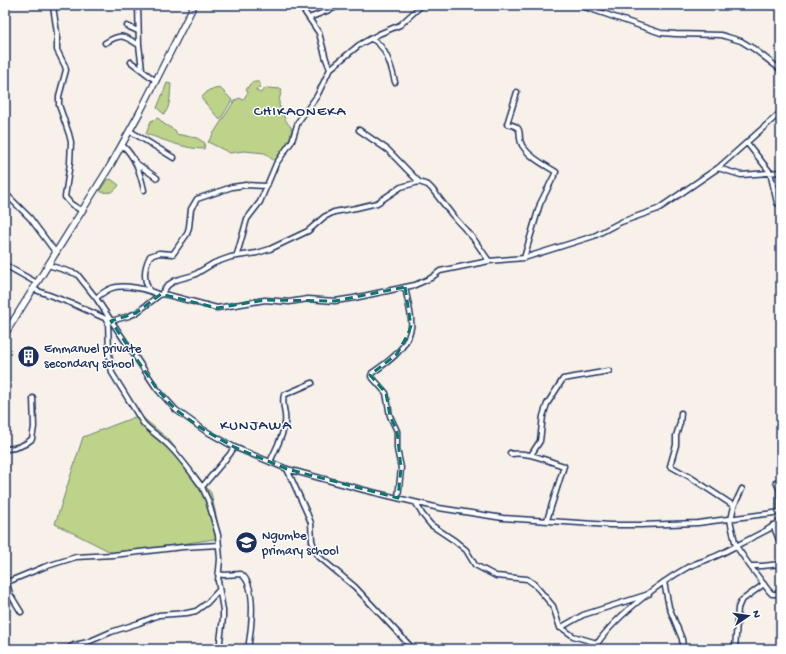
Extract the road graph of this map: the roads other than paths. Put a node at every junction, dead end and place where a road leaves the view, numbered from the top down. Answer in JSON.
{"nodes":[{"id":1,"x":138,"y":5,"type":"edge"},
{"id":2,"x":194,"y":5,"type":"edge"},
{"id":3,"x":300,"y":5,"type":"edge"},
{"id":4,"x":342,"y":5,"type":"edge"},
{"id":5,"x":422,"y":5,"type":"edge"},
{"id":6,"x":579,"y":5,"type":"edge"},
{"id":7,"x":53,"y":6,"type":"dead end"},
{"id":8,"x":309,"y":18,"type":"junction"},
{"id":9,"x":127,"y":26,"type":"dead end"},
{"id":10,"x":138,"y":31,"type":"junction"},
{"id":11,"x":371,"y":38,"type":"junction"},
{"id":12,"x":105,"y":43,"type":"dead end"},
{"id":13,"x":139,"y":44,"type":"junction"},
{"id":14,"x":131,"y":62,"type":"dead end"},
{"id":15,"x":142,"y":69,"type":"junction"},
{"id":16,"x":330,"y":69,"type":"junction"},
{"id":17,"x":781,"y":70,"type":"edge"},
{"id":18,"x":156,"y":81,"type":"junction"},
{"id":19,"x":395,"y":82,"type":"dead end"},
{"id":20,"x":517,"y":92,"type":"dead end"},
{"id":21,"x":781,"y":112,"type":"edge"},
{"id":22,"x":359,"y":130,"type":"dead end"},
{"id":23,"x":130,"y":131,"type":"junction"},
{"id":24,"x":747,"y":143,"type":"junction"},
{"id":25,"x":122,"y":145,"type":"junction"},
{"id":26,"x":174,"y":158,"type":"dead end"},
{"id":27,"x":136,"y":162,"type":"junction"},
{"id":28,"x":718,"y":168,"type":"junction"},
{"id":29,"x":770,"y":172,"type":"junction"},
{"id":30,"x":781,"y":172,"type":"edge"},
{"id":31,"x":157,"y":178,"type":"dead end"},
{"id":32,"x":419,"y":182,"type":"junction"},
{"id":33,"x":266,"y":186,"type":"junction"},
{"id":34,"x":144,"y":190,"type":"dead end"},
{"id":35,"x":5,"y":193,"type":"edge"},
{"id":36,"x":777,"y":203,"type":"dead end"},
{"id":37,"x":82,"y":211,"type":"junction"},
{"id":38,"x":56,"y":254,"type":"junction"},
{"id":39,"x":236,"y":256,"type":"junction"},
{"id":40,"x":524,"y":258,"type":"junction"},
{"id":41,"x":489,"y":262,"type":"junction"},
{"id":42,"x":5,"y":265,"type":"edge"},
{"id":43,"x":48,"y":265,"type":"junction"},
{"id":44,"x":37,"y":283,"type":"junction"},
{"id":45,"x":406,"y":287,"type":"junction"},
{"id":46,"x":33,"y":289,"type":"junction"},
{"id":47,"x":149,"y":290,"type":"junction"},
{"id":48,"x":160,"y":294,"type":"junction"},
{"id":49,"x":96,"y":298,"type":"junction"},
{"id":50,"x":109,"y":320,"type":"junction"},
{"id":51,"x":5,"y":334,"type":"edge"},
{"id":52,"x":609,"y":371,"type":"dead end"},
{"id":53,"x":312,"y":383,"type":"dead end"},
{"id":54,"x":33,"y":398,"type":"dead end"},
{"id":55,"x":681,"y":413,"type":"dead end"},
{"id":56,"x":234,"y":447,"type":"junction"},
{"id":57,"x":5,"y":449,"type":"edge"},
{"id":58,"x":510,"y":453,"type":"dead end"},
{"id":59,"x":531,"y":455,"type":"junction"},
{"id":60,"x":270,"y":462,"type":"junction"},
{"id":61,"x":287,"y":469,"type":"junction"},
{"id":62,"x":776,"y":482,"type":"dead end"},
{"id":63,"x":202,"y":487,"type":"junction"},
{"id":64,"x":742,"y":489,"type":"dead end"},
{"id":65,"x":398,"y":498,"type":"junction"},
{"id":66,"x":416,"y":503,"type":"junction"},
{"id":67,"x":734,"y":506,"type":"junction"},
{"id":68,"x":780,"y":512,"type":"edge"},
{"id":69,"x":547,"y":520,"type":"junction"},
{"id":70,"x":731,"y":520,"type":"junction"},
{"id":71,"x":781,"y":521,"type":"edge"},
{"id":72,"x":773,"y":526,"type":"junction"},
{"id":73,"x":779,"y":540,"type":"dead end"},
{"id":74,"x":219,"y":545,"type":"junction"},
{"id":75,"x":736,"y":546,"type":"junction"},
{"id":76,"x":781,"y":564,"type":"edge"},
{"id":77,"x":750,"y":566,"type":"junction"},
{"id":78,"x":218,"y":574,"type":"junction"},
{"id":79,"x":664,"y":582,"type":"junction"},
{"id":80,"x":6,"y":583,"type":"edge"},
{"id":81,"x":764,"y":584,"type":"junction"},
{"id":82,"x":219,"y":590,"type":"junction"},
{"id":83,"x":649,"y":594,"type":"junction"},
{"id":84,"x":781,"y":594,"type":"edge"},
{"id":85,"x":21,"y":612,"type":"dead end"},
{"id":86,"x":562,"y":628,"type":"junction"},
{"id":87,"x":597,"y":643,"type":"junction"},
{"id":88,"x":67,"y":649,"type":"edge"},
{"id":89,"x":219,"y":649,"type":"edge"},
{"id":90,"x":248,"y":649,"type":"edge"},
{"id":91,"x":413,"y":649,"type":"edge"},
{"id":92,"x":594,"y":649,"type":"edge"},
{"id":93,"x":683,"y":649,"type":"edge"},
{"id":94,"x":735,"y":649,"type":"edge"}],
"edges":[{"from":1,"to":10,"type":"street"},
{"from":2,"to":18,"type":"main road"},
{"from":3,"to":8,"type":"street"},
{"from":4,"to":8,"type":"street"},
{"from":5,"to":11,"type":"street"},
{"from":6,"to":17,"type":"street"},
{"from":7,"to":37,"type":"street"},
{"from":8,"to":16,"type":"street"},
{"from":9,"to":10,"type":"street"},
{"from":10,"to":13,"type":"street"},
{"from":11,"to":16,"type":"street"},
{"from":11,"to":19,"type":"street"},
{"from":12,"to":13,"type":"street"},
{"from":13,"to":15,"type":"street"},
{"from":14,"to":15,"type":"street"},
{"from":15,"to":18,"type":"street"},
{"from":16,"to":33,"type":"street"},
{"from":18,"to":23,"type":"main road"},
{"from":20,"to":40,"type":"street"},
{"from":21,"to":24,"type":"street"},
{"from":22,"to":32,"type":"street"},
{"from":23,"to":25,"type":"main road"},
{"from":23,"to":26,"type":"street"},
{"from":24,"to":28,"type":"street"},
{"from":24,"to":29,"type":"street"},
{"from":25,"to":27,"type":"street"},
{"from":25,"to":37,"type":"main road"},
{"from":27,"to":31,"type":"street"},
{"from":27,"to":34,"type":"street"},
{"from":28,"to":29,"type":"street"},
{"from":28,"to":40,"type":"street"},
{"from":29,"to":30,"type":"street"},
{"from":29,"to":36,"type":"street"},
{"from":32,"to":39,"type":"street"},
{"from":32,"to":41,"type":"street"},
{"from":33,"to":39,"type":"street"},
{"from":33,"to":47,"type":"street"},
{"from":35,"to":38,"type":"street"},
{"from":37,"to":38,"type":"main road"},
{"from":38,"to":43,"type":"main road"},
{"from":39,"to":48,"type":"street"},
{"from":40,"to":41,"type":"street"},
{"from":41,"to":45,"type":"street"},
{"from":42,"to":44,"type":"street"},
{"from":43,"to":44,"type":"main road"},
{"from":43,"to":49,"type":"street"},
{"from":44,"to":46,"type":"main road"},
{"from":45,"to":48,"type":"street"},
{"from":45,"to":65,"type":"street"},
{"from":46,"to":50,"type":"street"},
{"from":46,"to":51,"type":"main road"},
{"from":47,"to":48,"type":"street"},
{"from":47,"to":49,"type":"street"},
{"from":48,"to":50,"type":"street"},
{"from":49,"to":50,"type":"street"},
{"from":50,"to":56,"type":"street"},
{"from":50,"to":63,"type":"street"},
{"from":52,"to":59,"type":"street"},
{"from":53,"to":60,"type":"street"},
{"from":54,"to":57,"type":"street"},
{"from":55,"to":67,"type":"street"},
{"from":56,"to":60,"type":"street"},
{"from":56,"to":63,"type":"street"},
{"from":58,"to":59,"type":"street"},
{"from":59,"to":69,"type":"street"},
{"from":60,"to":61,"type":"street"},
{"from":61,"to":65,"type":"street"},
{"from":61,"to":91,"type":"street"},
{"from":62,"to":68,"type":"street"},
{"from":63,"to":74,"type":"street"},
{"from":64,"to":67,"type":"street"},
{"from":65,"to":66,"type":"street"},
{"from":66,"to":69,"type":"street"},
{"from":66,"to":86,"type":"street"},
{"from":67,"to":70,"type":"street"},
{"from":68,"to":70,"type":"street"},
{"from":69,"to":70,"type":"street"},
{"from":70,"to":75,"type":"street"},
{"from":71,"to":72,"type":"street"},
{"from":72,"to":73,"type":"street"},
{"from":72,"to":75,"type":"street"},
{"from":74,"to":78,"type":"street"},
{"from":74,"to":80,"type":"street"},
{"from":75,"to":77,"type":"street"},
{"from":75,"to":79,"type":"street"},
{"from":76,"to":77,"type":"street"},
{"from":77,"to":81,"type":"street"},
{"from":78,"to":82,"type":"street"},
{"from":78,"to":90,"type":"street"},
{"from":79,"to":83,"type":"street"},
{"from":79,"to":93,"type":"street"},
{"from":80,"to":85,"type":"street"},
{"from":81,"to":84,"type":"street"},
{"from":81,"to":94,"type":"street"},
{"from":82,"to":88,"type":"street"},
{"from":82,"to":89,"type":"street"},
{"from":83,"to":86,"type":"street"},
{"from":83,"to":87,"type":"street"},
{"from":86,"to":87,"type":"street"},
{"from":87,"to":92,"type":"street"}]}
